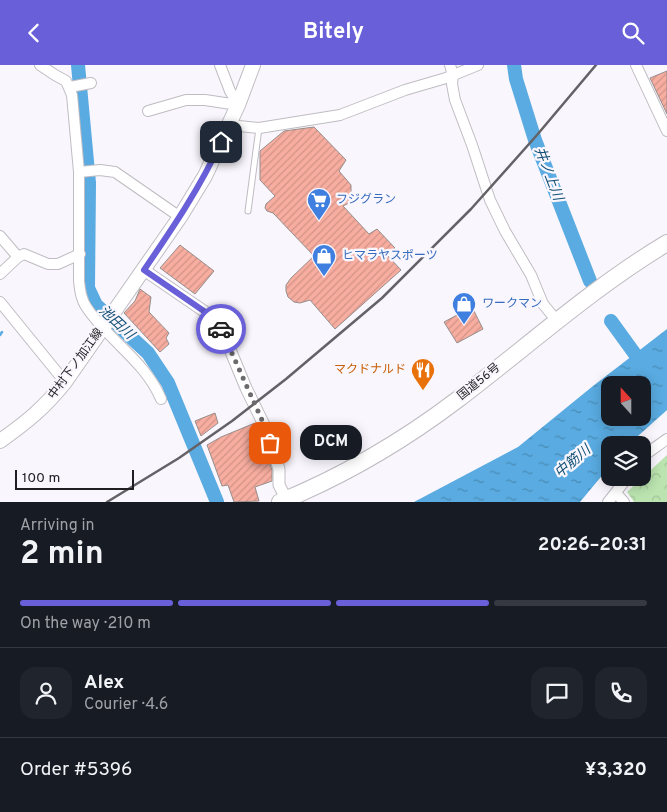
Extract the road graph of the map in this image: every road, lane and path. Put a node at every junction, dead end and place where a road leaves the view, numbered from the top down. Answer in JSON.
{"nodes":[{"id":1,"x":40,"y":65,"type":"edge"},
{"id":2,"x":220,"y":65,"type":"edge"},
{"id":3,"x":253,"y":65,"type":"edge"},
{"id":4,"x":478,"y":65,"type":"edge"},
{"id":5,"x":636,"y":65,"type":"edge"},
{"id":6,"x":452,"y":70,"type":"edge"},
{"id":7,"x":91,"y":83,"type":"dead end"},
{"id":8,"x":70,"y":87,"type":"junction"},
{"id":9,"x":238,"y":105,"type":"junction"},
{"id":10,"x":148,"y":111,"type":"dead end"},
{"id":11,"x":229,"y":125,"type":"junction"},
{"id":12,"x":259,"y":128,"type":"junction"},
{"id":13,"x":667,"y":131,"type":"edge"},
{"id":14,"x":79,"y":172,"type":"junction"},
{"id":15,"x":248,"y":211,"type":"dead end"},
{"id":16,"x":180,"y":217,"type":"junction"},
{"id":17,"x":0,"y":235,"type":"edge"},
{"id":18,"x":667,"y":243,"type":"edge"},
{"id":19,"x":80,"y":254,"type":"junction"},
{"id":20,"x":667,"y":254,"type":"edge"},
{"id":21,"x":18,"y":257,"type":"junction"},
{"id":22,"x":144,"y":270,"type":"junction"},
{"id":23,"x":0,"y":274,"type":"edge"},
{"id":24,"x":0,"y":302,"type":"edge"},
{"id":25,"x":557,"y":321,"type":"junction"},
{"id":26,"x":107,"y":323,"type":"junction"},
{"id":27,"x":64,"y":383,"type":"junction"},
{"id":28,"x":161,"y":399,"type":"dead end"},
{"id":29,"x":667,"y":439,"type":"edge"},
{"id":30,"x":0,"y":441,"type":"edge"},
{"id":31,"x":651,"y":450,"type":"edge"},
{"id":32,"x":621,"y":486,"type":"edge"},
{"id":33,"x":616,"y":493,"type":"junction"},
{"id":34,"x":285,"y":501,"type":"edge"},
{"id":35,"x":305,"y":502,"type":"edge"},
{"id":36,"x":608,"y":502,"type":"edge"},
{"id":37,"x":624,"y":502,"type":"edge"}],
"edges":[{"from":1,"to":8,"type":"street"},
{"from":2,"to":9,"type":"street"},
{"from":3,"to":9,"type":"main road","name":"中村下ノ加江線"},
{"from":4,"to":6,"type":"street"},
{"from":5,"to":13,"type":"street"},
{"from":6,"to":12,"type":"street"},
{"from":6,"to":25,"type":"street"},
{"from":7,"to":8,"type":"street"},
{"from":8,"to":14,"type":"street"},
{"from":9,"to":10,"type":"street"},
{"from":9,"to":11,"type":"main road","name":"中村下ノ加江線"},
{"from":11,"to":12,"type":"street"},
{"from":11,"to":16,"type":"main road","name":"中村下ノ加江線"},
{"from":12,"to":15,"type":"lane"},
{"from":14,"to":16,"type":"street"},
{"from":14,"to":19,"type":"street"},
{"from":16,"to":22,"type":"main road","name":"中村下ノ加江線"},
{"from":17,"to":21,"type":"street"},
{"from":18,"to":25,"type":"highway","name":"国道56号"},
{"from":19,"to":21,"type":"street"},
{"from":19,"to":26,"type":"street"},
{"from":20,"to":35,"type":"highway","name":"国道56号"},
{"from":21,"to":23,"type":"street"},
{"from":22,"to":26,"type":"main road","name":"中村下ノ加江線"},
{"from":22,"to":34,"type":"street"},
{"from":24,"to":27,"type":"street"},
{"from":25,"to":34,"type":"highway","name":"国道56号"},
{"from":26,"to":27,"type":"main road","name":"中村下ノ加江線"},
{"from":26,"to":28,"type":"street"},
{"from":27,"to":30,"type":"main road","name":"中村下ノ加江線"},
{"from":29,"to":31,"type":"street"},
{"from":32,"to":33,"type":"street"},
{"from":33,"to":36,"type":"street"},
{"from":33,"to":37,"type":"street"}]}
